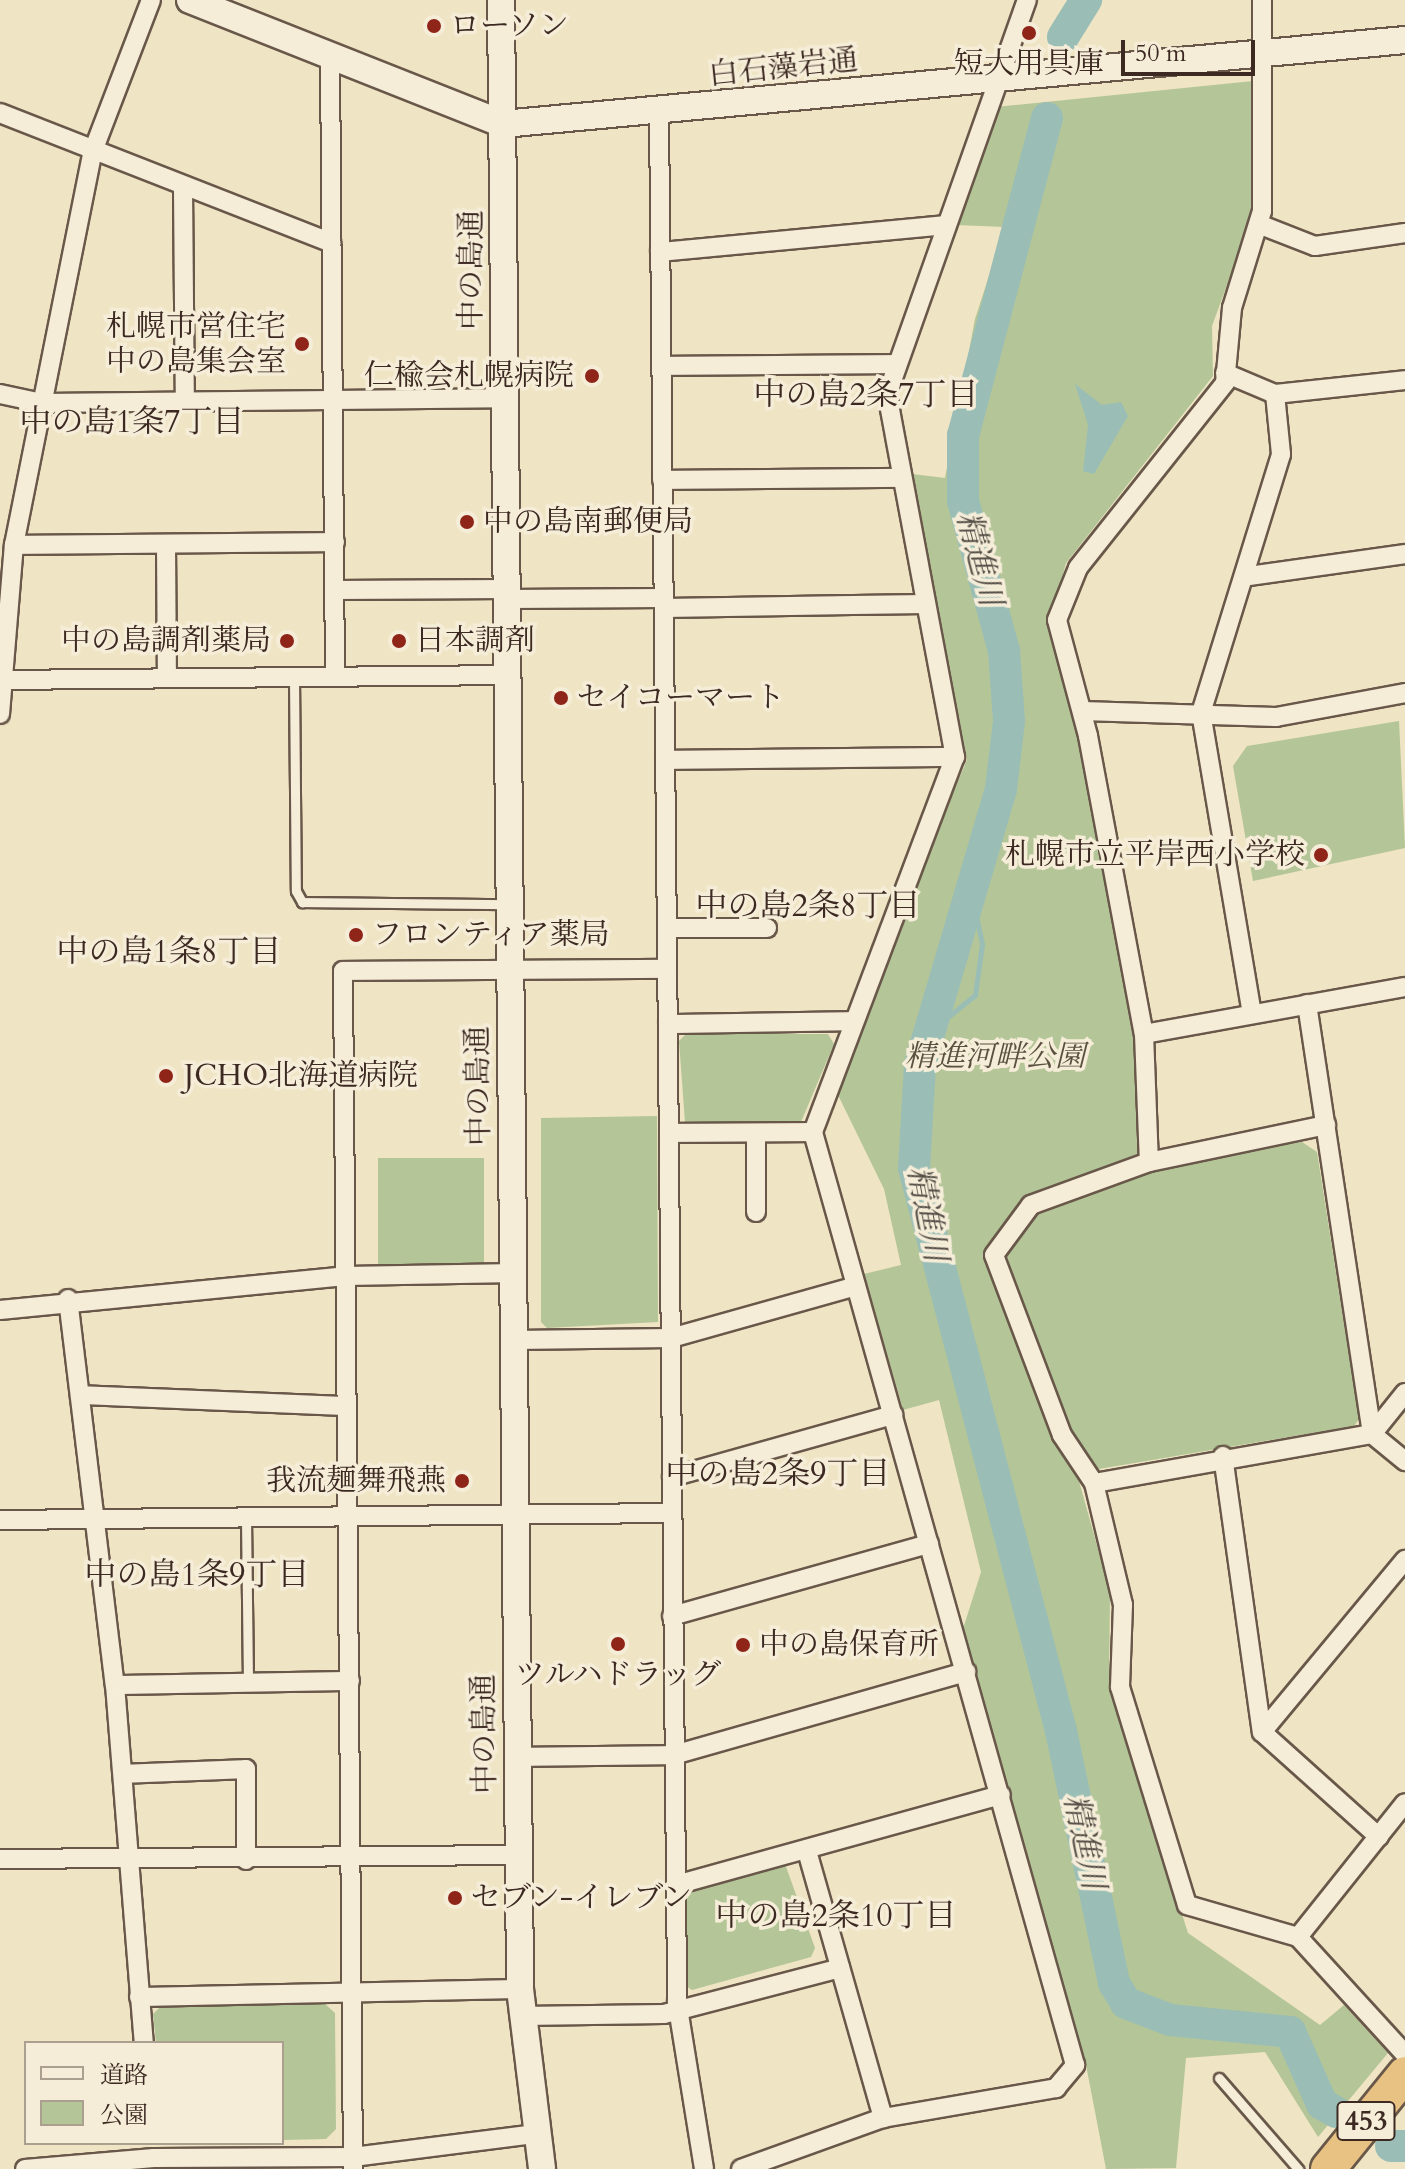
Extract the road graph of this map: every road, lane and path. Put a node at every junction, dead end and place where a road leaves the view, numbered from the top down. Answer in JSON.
{"nodes":[{"id":1,"x":151,"y":0,"type":"edge"},
{"id":2,"x":190,"y":0,"type":"edge"},
{"id":3,"x":501,"y":0,"type":"edge"},
{"id":4,"x":1027,"y":0,"type":"edge"},
{"id":5,"x":1262,"y":0,"type":"edge"},
{"id":6,"x":232,"y":9,"type":"edge"},
{"id":7,"x":1405,"y":40,"type":"edge"},
{"id":8,"x":1265,"y":53,"type":"junction"},
{"id":9,"x":330,"y":58,"type":"junction"},
{"id":10,"x":995,"y":80,"type":"junction"},
{"id":11,"x":0,"y":113,"type":"edge"},
{"id":12,"x":659,"y":113,"type":"junction"},
{"id":13,"x":503,"y":124,"type":"junction"},
{"id":14,"x":93,"y":151,"type":"junction"},
{"id":15,"x":183,"y":188,"type":"junction"},
{"id":16,"x":943,"y":225,"type":"junction"},
{"id":17,"x":1261,"y":225,"type":"junction"},
{"id":18,"x":1405,"y":233,"type":"edge"},
{"id":19,"x":331,"y":243,"type":"junction"},
{"id":20,"x":660,"y":252,"type":"junction"},
{"id":21,"x":894,"y":364,"type":"junction"},
{"id":22,"x":661,"y":366,"type":"junction"},
{"id":23,"x":1225,"y":373,"type":"junction"},
{"id":24,"x":1405,"y":380,"type":"edge"},
{"id":25,"x":0,"y":394,"type":"edge"},
{"id":26,"x":1275,"y":394,"type":"junction"},
{"id":27,"x":505,"y":398,"type":"junction"},
{"id":28,"x":333,"y":400,"type":"junction"},
{"id":29,"x":185,"y":402,"type":"junction"},
{"id":30,"x":42,"y":403,"type":"junction"},
{"id":31,"x":902,"y":478,"type":"junction"},
{"id":32,"x":662,"y":480,"type":"junction"},
{"id":33,"x":335,"y":542,"type":"junction"},
{"id":34,"x":166,"y":544,"type":"junction"},
{"id":35,"x":14,"y":545,"type":"junction"},
{"id":36,"x":1405,"y":554,"type":"edge"},
{"id":37,"x":1249,"y":576,"type":"junction"},
{"id":38,"x":335,"y":590,"type":"junction"},
{"id":39,"x":507,"y":594,"type":"junction"},
{"id":40,"x":664,"y":603,"type":"junction"},
{"id":41,"x":926,"y":604,"type":"junction"},
{"id":42,"x":508,"y":675,"type":"junction"},
{"id":43,"x":335,"y":676,"type":"junction"},
{"id":44,"x":294,"y":677,"type":"junction"},
{"id":45,"x":167,"y":678,"type":"junction"},
{"id":46,"x":1,"y":680,"type":"edge"},
{"id":47,"x":1405,"y":693,"type":"edge"},
{"id":48,"x":1082,"y":711,"type":"junction"},
{"id":49,"x":1201,"y":713,"type":"junction"},
{"id":50,"x":0,"y":714,"type":"edge"},
{"id":51,"x":955,"y":757,"type":"junction"},
{"id":52,"x":665,"y":760,"type":"junction"},
{"id":53,"x":510,"y":904,"type":"junction"},
{"id":54,"x":667,"y":928,"type":"junction"},
{"id":55,"x":767,"y":928,"type":"dead end"},
{"id":56,"x":667,"y":969,"type":"junction"},
{"id":57,"x":510,"y":971,"type":"junction"},
{"id":58,"x":1405,"y":987,"type":"edge"},
{"id":59,"x":1307,"y":1004,"type":"junction"},
{"id":60,"x":1252,"y":1014,"type":"junction"},
{"id":61,"x":853,"y":1021,"type":"junction"},
{"id":62,"x":668,"y":1024,"type":"junction"},
{"id":63,"x":1144,"y":1034,"type":"junction"},
{"id":64,"x":1326,"y":1125,"type":"junction"},
{"id":65,"x":813,"y":1132,"type":"junction"},
{"id":66,"x":669,"y":1133,"type":"junction"},
{"id":67,"x":756,"y":1133,"type":"junction"},
{"id":68,"x":1149,"y":1162,"type":"junction"},
{"id":69,"x":756,"y":1212,"type":"dead end"},
{"id":70,"x":513,"y":1273,"type":"junction"},
{"id":71,"x":345,"y":1276,"type":"junction"},
{"id":72,"x":856,"y":1286,"type":"junction"},
{"id":73,"x":68,"y":1299,"type":"junction"},
{"id":74,"x":0,"y":1310,"type":"edge"},
{"id":75,"x":671,"y":1338,"type":"junction"},
{"id":76,"x":514,"y":1340,"type":"junction"},
{"id":77,"x":1405,"y":1393,"type":"edge"},
{"id":78,"x":80,"y":1395,"type":"junction"},
{"id":79,"x":347,"y":1406,"type":"junction"},
{"id":80,"x":893,"y":1415,"type":"junction"},
{"id":81,"x":1372,"y":1434,"type":"junction"},
{"id":82,"x":1223,"y":1456,"type":"junction"},
{"id":83,"x":1405,"y":1461,"type":"edge"},
{"id":84,"x":672,"y":1477,"type":"junction"},
{"id":85,"x":1094,"y":1483,"type":"junction"},
{"id":86,"x":672,"y":1513,"type":"junction"},
{"id":87,"x":515,"y":1515,"type":"junction"},
{"id":88,"x":348,"y":1517,"type":"junction"},
{"id":89,"x":246,"y":1518,"type":"junction"},
{"id":90,"x":0,"y":1520,"type":"edge"},
{"id":91,"x":99,"y":1520,"type":"junction"},
{"id":92,"x":929,"y":1544,"type":"junction"},
{"id":93,"x":1405,"y":1560,"type":"edge"},
{"id":94,"x":672,"y":1616,"type":"junction"},
{"id":95,"x":966,"y":1672,"type":"junction"},
{"id":96,"x":350,"y":1681,"type":"junction"},
{"id":97,"x":248,"y":1684,"type":"junction"},
{"id":98,"x":115,"y":1685,"type":"junction"},
{"id":99,"x":1262,"y":1732,"type":"junction"},
{"id":100,"x":674,"y":1755,"type":"junction"},
{"id":101,"x":518,"y":1757,"type":"junction"},
{"id":102,"x":123,"y":1774,"type":"junction"},
{"id":103,"x":1001,"y":1795,"type":"junction"},
{"id":104,"x":1405,"y":1803,"type":"edge"},
{"id":105,"x":1379,"y":1837,"type":"junction"},
{"id":106,"x":807,"y":1851,"type":"junction"},
{"id":107,"x":518,"y":1855,"type":"junction"},
{"id":108,"x":0,"y":1859,"type":"edge"},
{"id":109,"x":351,"y":1859,"type":"junction"},
{"id":110,"x":130,"y":1860,"type":"junction"},
{"id":111,"x":246,"y":1860,"type":"junction"},
{"id":112,"x":676,"y":1885,"type":"junction"},
{"id":113,"x":1298,"y":1937,"type":"junction"},
{"id":114,"x":840,"y":1968,"type":"junction"},
{"id":115,"x":351,"y":1993,"type":"junction"},
{"id":116,"x":139,"y":1997,"type":"junction"},
{"id":117,"x":520,"y":2002,"type":"junction"},
{"id":118,"x":677,"y":2012,"type":"junction"},
{"id":119,"x":144,"y":2041,"type":"edge"},
{"id":120,"x":1405,"y":2054,"type":"edge"},
{"id":121,"x":1405,"y":2074,"type":"edge"},
{"id":122,"x":1219,"y":2078,"type":"dead end"},
{"id":123,"x":883,"y":2118,"type":"junction"},
{"id":124,"x":534,"y":2134,"type":"junction"},
{"id":125,"x":154,"y":2157,"type":"edge"},
{"id":126,"x":353,"y":2163,"type":"edge"},
{"id":127,"x":25,"y":2169,"type":"edge"},
{"id":128,"x":542,"y":2169,"type":"edge"},
{"id":129,"x":704,"y":2169,"type":"edge"},
{"id":130,"x":741,"y":2169,"type":"edge"},
{"id":131,"x":1298,"y":2169,"type":"edge"},
{"id":132,"x":1328,"y":2169,"type":"edge"}],
"edges":[{"from":1,"to":14,"type":"street"},
{"from":2,"to":6,"type":"street","name":"白石藻岩通"},
{"from":3,"to":13,"type":"street","name":"中の島通"},
{"from":4,"to":10,"type":"street"},
{"from":5,"to":8,"type":"street"},
{"from":6,"to":9,"type":"street","name":"白石藻岩通"},
{"from":7,"to":8,"type":"street","name":"白石藻岩通"},
{"from":8,"to":10,"type":"street","name":"白石藻岩通"},
{"from":8,"to":17,"type":"street"},
{"from":9,"to":13,"type":"street","name":"白石藻岩通"},
{"from":9,"to":19,"type":"street"},
{"from":10,"to":12,"type":"street","name":"白石藻岩通"},
{"from":10,"to":16,"type":"street"},
{"from":11,"to":14,"type":"street"},
{"from":12,"to":13,"type":"street","name":"白石藻岩通"},
{"from":12,"to":20,"type":"street"},
{"from":13,"to":27,"type":"street","name":"中の島通"},
{"from":14,"to":15,"type":"street"},
{"from":14,"to":30,"type":"street"},
{"from":15,"to":19,"type":"street"},
{"from":15,"to":29,"type":"street"},
{"from":16,"to":20,"type":"street"},
{"from":16,"to":21,"type":"street"},
{"from":17,"to":18,"type":"street"},
{"from":17,"to":23,"type":"street"},
{"from":19,"to":28,"type":"street"},
{"from":20,"to":22,"type":"street"},
{"from":21,"to":22,"type":"street"},
{"from":21,"to":31,"type":"street"},
{"from":22,"to":32,"type":"street"},
{"from":23,"to":26,"type":"street"},
{"from":23,"to":48,"type":"street"},
{"from":24,"to":26,"type":"street"},
{"from":25,"to":30,"type":"street"},
{"from":26,"to":37,"type":"street"},
{"from":27,"to":28,"type":"street"},
{"from":27,"to":39,"type":"street","name":"中の島通"},
{"from":28,"to":29,"type":"street"},
{"from":28,"to":33,"type":"street"},
{"from":29,"to":30,"type":"street"},
{"from":30,"to":35,"type":"street"},
{"from":31,"to":32,"type":"street"},
{"from":31,"to":41,"type":"street"},
{"from":32,"to":40,"type":"street"},
{"from":33,"to":34,"type":"street"},
{"from":33,"to":38,"type":"street"},
{"from":34,"to":35,"type":"street"},
{"from":34,"to":45,"type":"street"},
{"from":35,"to":46,"type":"street"},
{"from":36,"to":37,"type":"street"},
{"from":37,"to":49,"type":"street"},
{"from":38,"to":39,"type":"street"},
{"from":38,"to":43,"type":"street"},
{"from":39,"to":40,"type":"street"},
{"from":39,"to":42,"type":"street","name":"中の島通"},
{"from":40,"to":41,"type":"street"},
{"from":40,"to":52,"type":"street"},
{"from":41,"to":51,"type":"street"},
{"from":42,"to":43,"type":"street"},
{"from":42,"to":53,"type":"street","name":"中の島通"},
{"from":43,"to":44,"type":"street"},
{"from":44,"to":45,"type":"street"},
{"from":44,"to":53,"type":"lane"},
{"from":45,"to":46,"type":"street"},
{"from":46,"to":50,"type":"street"},
{"from":47,"to":49,"type":"street"},
{"from":48,"to":49,"type":"street"},
{"from":48,"to":63,"type":"street"},
{"from":49,"to":60,"type":"street"},
{"from":51,"to":52,"type":"street"},
{"from":51,"to":61,"type":"street"},
{"from":52,"to":54,"type":"street"},
{"from":53,"to":57,"type":"street","name":"中の島通"},
{"from":54,"to":55,"type":"street"},
{"from":54,"to":56,"type":"street"},
{"from":56,"to":57,"type":"street"},
{"from":56,"to":62,"type":"street"},
{"from":57,"to":70,"type":"street","name":"中の島通"},
{"from":57,"to":71,"type":"street"},
{"from":58,"to":59,"type":"street"},
{"from":59,"to":60,"type":"street"},
{"from":59,"to":64,"type":"street"},
{"from":60,"to":63,"type":"street"},
{"from":61,"to":62,"type":"street"},
{"from":61,"to":65,"type":"street"},
{"from":62,"to":66,"type":"street"},
{"from":63,"to":68,"type":"street"},
{"from":64,"to":68,"type":"street"},
{"from":64,"to":81,"type":"street"},
{"from":65,"to":67,"type":"street"},
{"from":65,"to":72,"type":"street"},
{"from":66,"to":67,"type":"street"},
{"from":66,"to":75,"type":"street"},
{"from":67,"to":69,"type":"street"},
{"from":68,"to":85,"type":"street"},
{"from":70,"to":71,"type":"street"},
{"from":70,"to":76,"type":"street","name":"中の島通"},
{"from":71,"to":73,"type":"street"},
{"from":71,"to":79,"type":"street"},
{"from":72,"to":75,"type":"street"},
{"from":72,"to":80,"type":"street"},
{"from":73,"to":74,"type":"street"},
{"from":73,"to":78,"type":"street"},
{"from":75,"to":76,"type":"street"},
{"from":75,"to":84,"type":"street"},
{"from":76,"to":87,"type":"street","name":"中の島通"},
{"from":77,"to":81,"type":"street"},
{"from":78,"to":79,"type":"street"},
{"from":78,"to":91,"type":"street"},
{"from":79,"to":88,"type":"street"},
{"from":80,"to":84,"type":"street"},
{"from":80,"to":92,"type":"street"},
{"from":81,"to":82,"type":"street"},
{"from":81,"to":83,"type":"street"},
{"from":82,"to":85,"type":"street"},
{"from":82,"to":99,"type":"street"},
{"from":84,"to":86,"type":"street"},
{"from":85,"to":113,"type":"street"},
{"from":86,"to":87,"type":"street"},
{"from":86,"to":94,"type":"street"},
{"from":87,"to":88,"type":"street"},
{"from":87,"to":101,"type":"street","name":"中の島通"},
{"from":88,"to":89,"type":"street"},
{"from":88,"to":96,"type":"street"},
{"from":89,"to":91,"type":"street"},
{"from":89,"to":97,"type":"lane"},
{"from":90,"to":91,"type":"street"},
{"from":91,"to":98,"type":"street"},
{"from":92,"to":94,"type":"street"},
{"from":92,"to":95,"type":"street"},
{"from":93,"to":99,"type":"street"},
{"from":94,"to":100,"type":"street"},
{"from":95,"to":100,"type":"street"},
{"from":95,"to":103,"type":"street"},
{"from":96,"to":97,"type":"street"},
{"from":96,"to":109,"type":"street"},
{"from":97,"to":98,"type":"street"},
{"from":98,"to":102,"type":"street"},
{"from":99,"to":105,"type":"street"},
{"from":100,"to":101,"type":"street"},
{"from":100,"to":112,"type":"street"},
{"from":101,"to":107,"type":"street","name":"中の島通"},
{"from":102,"to":110,"type":"street"},
{"from":102,"to":111,"type":"street"},
{"from":103,"to":106,"type":"street"},
{"from":103,"to":123,"type":"street"},
{"from":104,"to":105,"type":"street"},
{"from":105,"to":113,"type":"street"},
{"from":106,"to":112,"type":"street"},
{"from":106,"to":114,"type":"street"},
{"from":107,"to":109,"type":"street"},
{"from":107,"to":117,"type":"street","name":"中の島通"},
{"from":108,"to":110,"type":"street"},
{"from":109,"to":111,"type":"street"},
{"from":109,"to":115,"type":"street"},
{"from":110,"to":111,"type":"street"},
{"from":110,"to":116,"type":"street"},
{"from":112,"to":118,"type":"street"},
{"from":113,"to":120,"type":"street"},
{"from":114,"to":118,"type":"street"},
{"from":114,"to":123,"type":"street"},
{"from":115,"to":116,"type":"street"},
{"from":115,"to":117,"type":"street"},
{"from":115,"to":126,"type":"street"},
{"from":116,"to":119,"type":"street"},
{"from":117,"to":118,"type":"street"},
{"from":117,"to":124,"type":"street","name":"中の島通"},
{"from":118,"to":129,"type":"street"},
{"from":121,"to":132,"type":"highway","number":"453"},
{"from":122,"to":131,"type":"lane"},
{"from":123,"to":130,"type":"street"},
{"from":124,"to":126,"type":"street"},
{"from":124,"to":128,"type":"street","name":"中の島通"},
{"from":125,"to":126,"type":"street"},
{"from":125,"to":127,"type":"street"}]}
